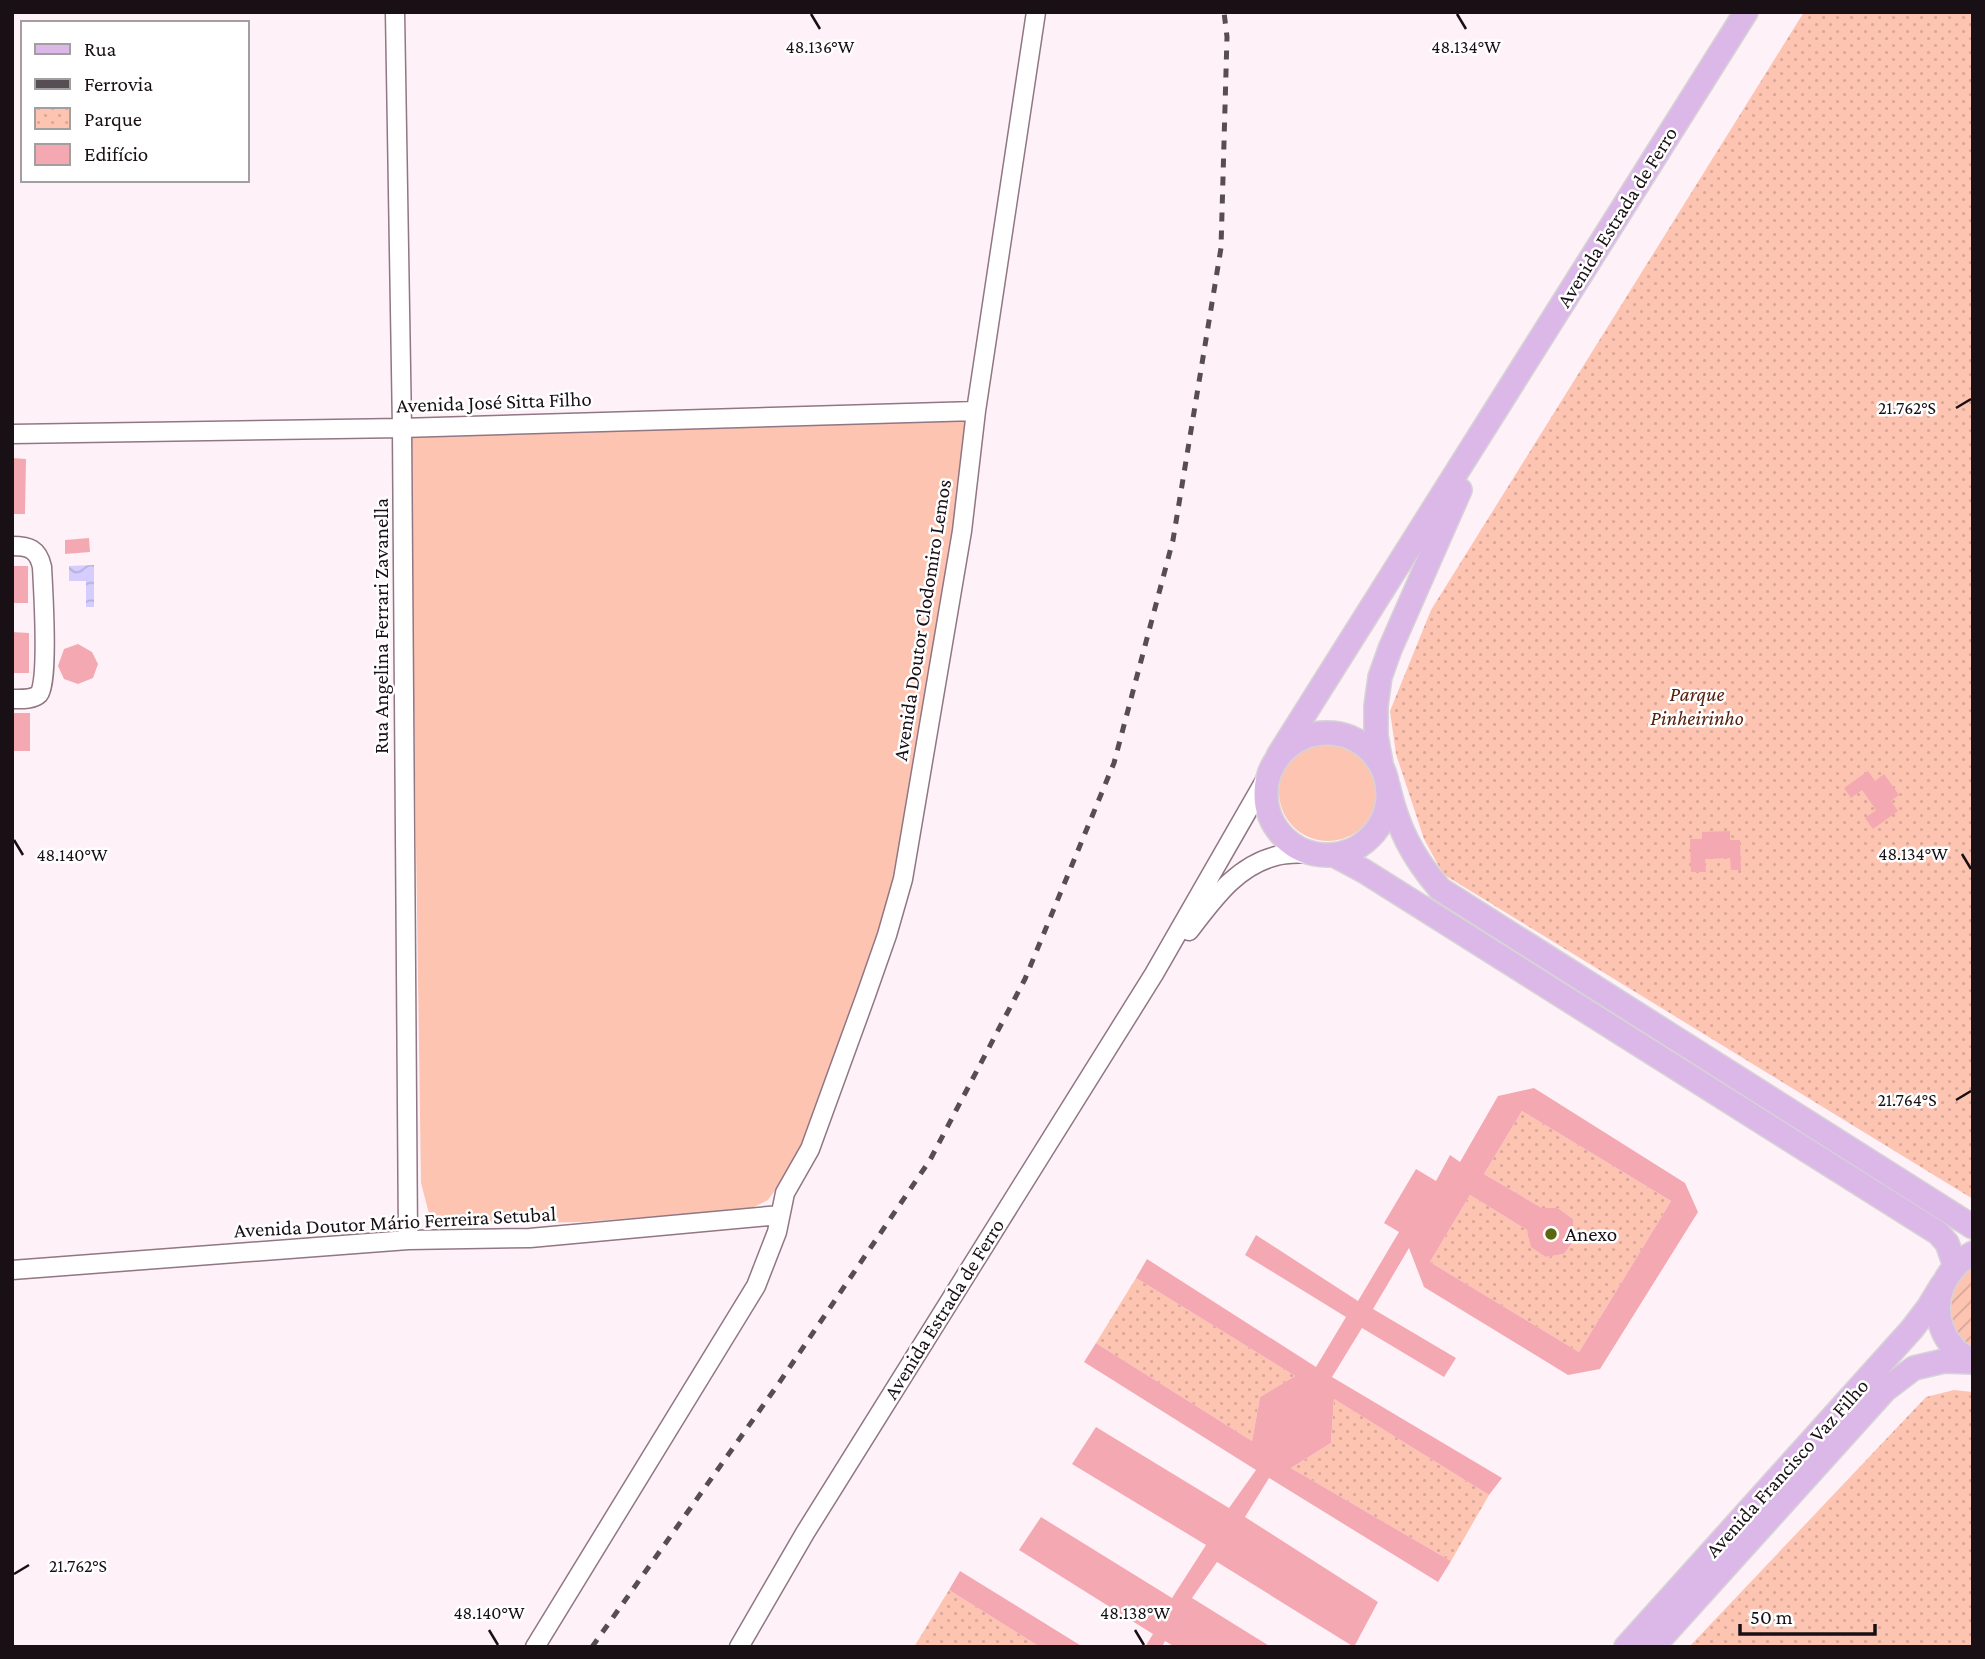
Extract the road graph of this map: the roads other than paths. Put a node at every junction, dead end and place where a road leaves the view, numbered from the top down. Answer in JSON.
{"nodes":[{"id":1,"x":395,"y":12,"type":"edge"},
{"id":2,"x":1036,"y":12,"type":"edge"},
{"id":3,"x":1746,"y":12,"type":"edge"},
{"id":4,"x":976,"y":411,"type":"junction"},
{"id":5,"x":1489,"y":423,"type":"junction"},
{"id":6,"x":402,"y":428,"type":"junction"},
{"id":7,"x":12,"y":435,"type":"edge"},
{"id":8,"x":12,"y":546,"type":"edge"},
{"id":9,"x":12,"y":699,"type":"edge"},
{"id":10,"x":1278,"y":756,"type":"junction"},
{"id":11,"x":1381,"y":763,"type":"junction"},
{"id":12,"x":1267,"y":777,"type":"junction"},
{"id":13,"x":1388,"y":786,"type":"junction"},
{"id":14,"x":1310,"y":853,"type":"junction"},
{"id":15,"x":1334,"y":855,"type":"junction"},
{"id":16,"x":1154,"y":974,"type":"junction"},
{"id":17,"x":780,"y":1215,"type":"junction"},
{"id":18,"x":1973,"y":1227,"type":"edge"},
{"id":19,"x":408,"y":1240,"type":"junction"},
{"id":20,"x":1964,"y":1259,"type":"edge"},
{"id":21,"x":12,"y":1270,"type":"edge"},
{"id":22,"x":1942,"y":1285,"type":"junction"},
{"id":23,"x":1973,"y":1362,"type":"edge"},
{"id":24,"x":535,"y":1647,"type":"edge"},
{"id":25,"x":739,"y":1647,"type":"edge"},
{"id":26,"x":1626,"y":1647,"type":"edge"},
{"id":27,"x":1653,"y":1647,"type":"edge"}],
"edges":[{"from":1,"to":6,"type":"street","name":"Rua Angelina Ferrari Zavanella"},
{"from":2,"to":4,"type":"street","name":"Avenida Doutor Clodomiro Lemos"},
{"from":3,"to":5,"type":"main road","name":"Avenida Estrada de Ferro"},
{"from":4,"to":6,"type":"street","name":"Avenida José Sitta Filho"},
{"from":4,"to":17,"type":"street","name":"Avenida Doutor Clodomiro Lemos"},
{"from":5,"to":10,"type":"main road","name":"Avenida Estrada de Ferro"},
{"from":5,"to":11,"type":"main road","name":"Avenida Estrada de Ferro"},
{"from":6,"to":7,"type":"street","name":"Avenida José Sitta Filho"},
{"from":6,"to":19,"type":"street","name":"Rua Angelina Ferrari Zavanella"},
{"from":8,"to":9,"type":"street"},
{"from":10,"to":11,"type":"main road","name":"Avenida Estrada de Ferro"},
{"from":10,"to":12,"type":"main road","name":"Avenida Estrada de Ferro"},
{"from":11,"to":13,"type":"main road","name":"Avenida Estrada de Ferro"},
{"from":12,"to":14,"type":"main road","name":"Avenida Estrada de Ferro"},
{"from":12,"to":16,"type":"street","name":"Avenida Estrada de Ferro"},
{"from":13,"to":15,"type":"main road","name":"Avenida Estrada de Ferro"},
{"from":13,"to":18,"type":"main road"},
{"from":14,"to":15,"type":"main road","name":"Avenida Estrada de Ferro"},
{"from":14,"to":16,"type":"street","name":"Avenida Estrada de Ferro"},
{"from":15,"to":20,"type":"main road"},
{"from":16,"to":25,"type":"street","name":"Avenida Estrada de Ferro"},
{"from":17,"to":19,"type":"street","name":"Avenida Doutor Mário Ferreira Setubal"},
{"from":17,"to":24,"type":"street","name":"Avenida Doutor Clodomiro Lemos"},
{"from":19,"to":21,"type":"street","name":"Avenida Doutor Mário Ferreira Setubal"},
{"from":20,"to":22,"type":"main road","name":"Avenida Francisco Vaz Filho"},
{"from":22,"to":23,"type":"main road"},
{"from":22,"to":26,"type":"main road","name":"Avenida Francisco Vaz Filho"},
{"from":23,"to":27,"type":"main road","name":"Avenida Francisco Vaz Filho"}]}
